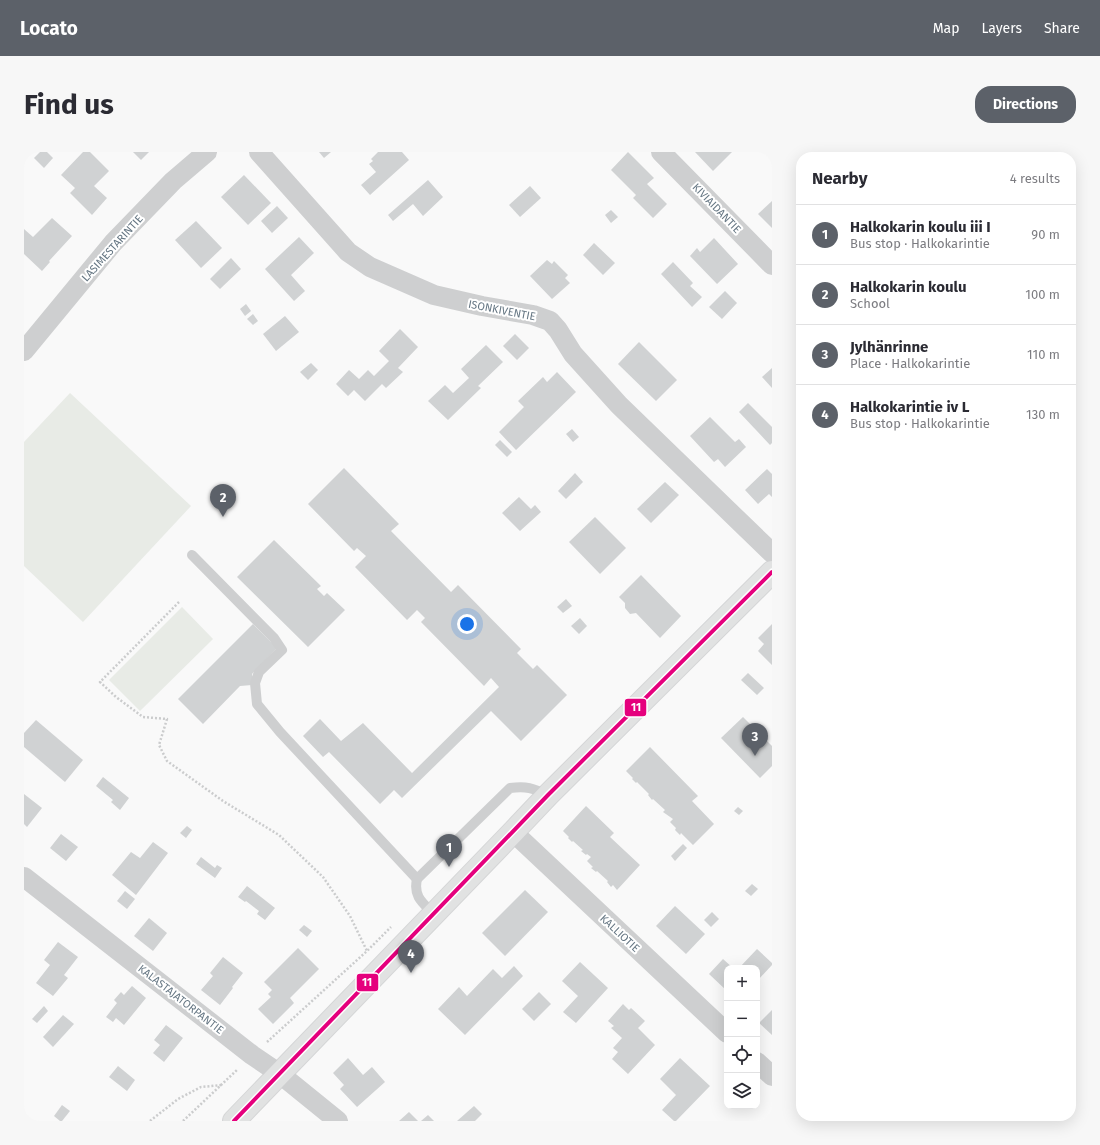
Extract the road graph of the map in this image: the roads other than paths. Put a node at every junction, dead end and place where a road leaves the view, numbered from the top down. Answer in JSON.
{"nodes":[{"id":1,"x":207,"y":152,"type":"edge"},
{"id":2,"x":259,"y":152,"type":"edge"},
{"id":3,"x":661,"y":152,"type":"edge"},
{"id":4,"x":772,"y":265,"type":"edge"},
{"id":5,"x":24,"y":351,"type":"edge"},
{"id":6,"x":772,"y":553,"type":"edge"},
{"id":7,"x":192,"y":555,"type":"dead end"},
{"id":8,"x":772,"y":572,"type":"edge"},
{"id":9,"x":548,"y":795,"type":"junction"},
{"id":10,"x":514,"y":832,"type":"junction"},
{"id":11,"x":24,"y":877,"type":"edge"},
{"id":12,"x":417,"y":879,"type":"junction"},
{"id":13,"x":434,"y":914,"type":"junction"},
{"id":14,"x":724,"y":1031,"type":"edge"},
{"id":15,"x":760,"y":1065,"type":"edge"},
{"id":16,"x":280,"y":1074,"type":"junction"},
{"id":17,"x":772,"y":1076,"type":"edge"},
{"id":18,"x":234,"y":1121,"type":"edge"},
{"id":19,"x":338,"y":1121,"type":"edge"}],
"edges":[{"from":1,"to":5,"type":"street","name":"LASIMESTARINTIE"},
{"from":2,"to":6,"type":"street","name":"ISONKIVENTIE"},
{"from":3,"to":4,"type":"street","name":"KIVIAIDANTIE"},
{"from":7,"to":12,"type":"lane"},
{"from":8,"to":9,"type":"street"},
{"from":9,"to":10,"type":"street"},
{"from":9,"to":12,"type":"lane"},
{"from":10,"to":13,"type":"street"},
{"from":10,"to":14,"type":"street","name":"KALLIOTIE"},
{"from":11,"to":16,"type":"street","name":"KALASTAJATORPANTIE"},
{"from":12,"to":13,"type":"lane"},
{"from":13,"to":16,"type":"street"},
{"from":15,"to":17,"type":"street"},
{"from":16,"to":18,"type":"street"},
{"from":16,"to":19,"type":"street","name":"KALASTAJATORPANTIE"}]}
